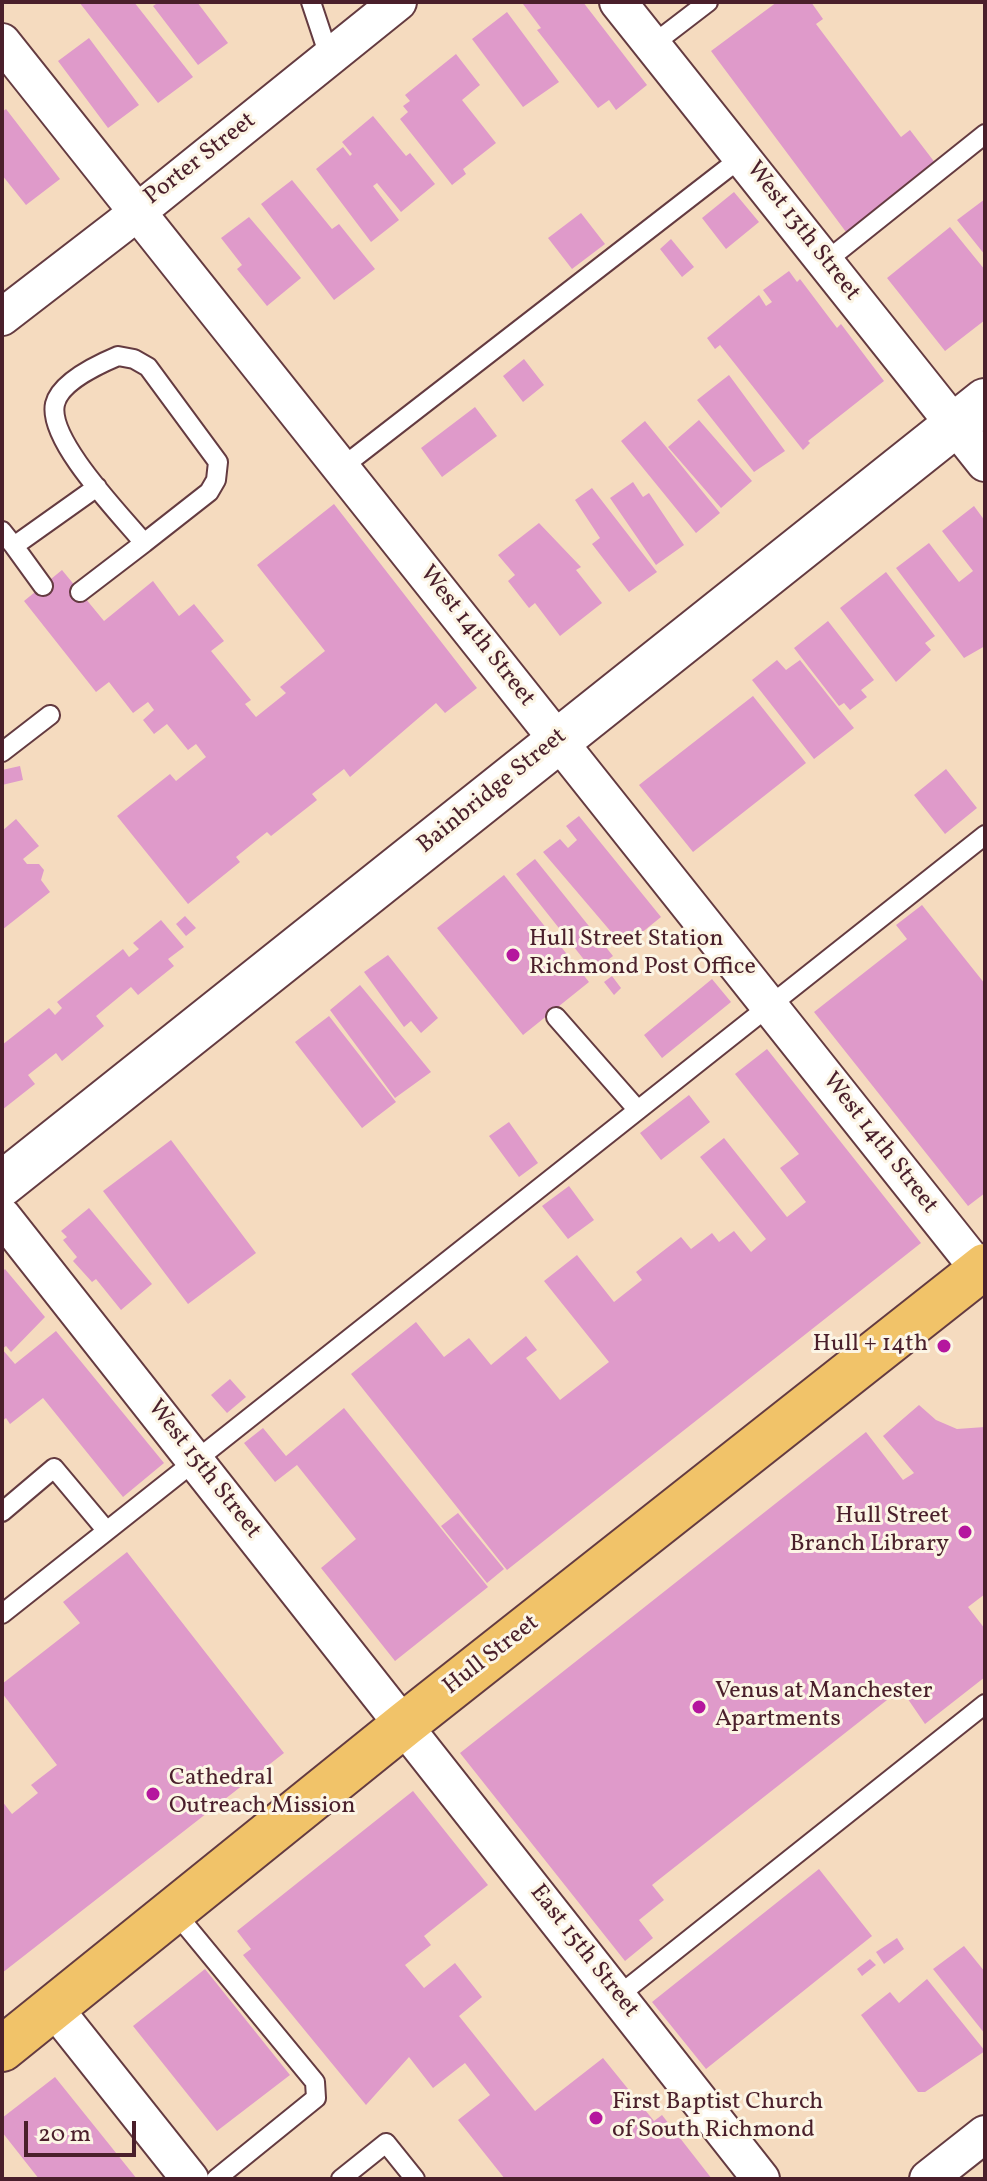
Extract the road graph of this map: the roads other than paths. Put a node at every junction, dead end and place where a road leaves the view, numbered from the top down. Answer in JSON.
{"nodes":[{"id":1,"x":311,"y":2,"type":"edge"},
{"id":2,"x":398,"y":2,"type":"edge"},
{"id":3,"x":618,"y":2,"type":"edge"},
{"id":4,"x":708,"y":2,"type":"edge"},
{"id":5,"x":2,"y":42,"type":"edge"},
{"id":6,"x":652,"y":45,"type":"junction"},
{"id":7,"x":330,"y":59,"type":"junction"},
{"id":8,"x":985,"y":134,"type":"edge"},
{"id":9,"x":742,"y":157,"type":"junction"},
{"id":10,"x":137,"y":211,"type":"junction"},
{"id":11,"x":825,"y":262,"type":"junction"},
{"id":12,"x":2,"y":317,"type":"edge"},
{"id":13,"x":970,"y":413,"type":"edge"},
{"id":14,"x":985,"y":463,"type":"edge"},
{"id":15,"x":341,"y":468,"type":"junction"},
{"id":16,"x":97,"y":487,"type":"junction"},
{"id":17,"x":2,"y":531,"type":"edge"},
{"id":18,"x":144,"y":543,"type":"junction"},
{"id":19,"x":14,"y":546,"type":"junction"},
{"id":20,"x":43,"y":586,"type":"dead end"},
{"id":21,"x":80,"y":592,"type":"dead end"},
{"id":22,"x":50,"y":715,"type":"dead end"},
{"id":23,"x":558,"y":741,"type":"junction"},
{"id":24,"x":2,"y":752,"type":"edge"},
{"id":25,"x":985,"y":835,"type":"edge"},
{"id":26,"x":768,"y":1004,"type":"junction"},
{"id":27,"x":556,"y":1017,"type":"dead end"},
{"id":28,"x":636,"y":1108,"type":"junction"},
{"id":29,"x":2,"y":1184,"type":"edge"},
{"id":30,"x":2,"y":1216,"type":"edge"},
{"id":31,"x":983,"y":1271,"type":"edge"},
{"id":32,"x":195,"y":1459,"type":"junction"},
{"id":33,"x":2,"y":1512,"type":"edge"},
{"id":34,"x":106,"y":1530,"type":"junction"},
{"id":35,"x":2,"y":1614,"type":"edge"},
{"id":36,"x":985,"y":1704,"type":"edge"},
{"id":37,"x":405,"y":1724,"type":"junction"},
{"id":38,"x":174,"y":1911,"type":"junction"},
{"id":39,"x":618,"y":1996,"type":"junction"},
{"id":40,"x":54,"y":2008,"type":"junction"},
{"id":41,"x":2,"y":2049,"type":"edge"},
{"id":42,"x":985,"y":2134,"type":"edge"},
{"id":43,"x":190,"y":2179,"type":"edge"},
{"id":44,"x":216,"y":2179,"type":"edge"},
{"id":45,"x":341,"y":2179,"type":"edge"},
{"id":46,"x":415,"y":2179,"type":"edge"},
{"id":47,"x":761,"y":2179,"type":"edge"},
{"id":48,"x":928,"y":2179,"type":"edge"}],
"edges":[{"from":1,"to":7,"type":"lane"},
{"from":2,"to":7,"type":"street","name":"Porter Street"},
{"from":3,"to":6,"type":"street","name":"West 13th Street"},
{"from":4,"to":6,"type":"lane"},
{"from":5,"to":10,"type":"street","name":"West 14th Street"},
{"from":6,"to":9,"type":"street","name":"West 13th Street"},
{"from":7,"to":10,"type":"street","name":"Porter Street"},
{"from":8,"to":11,"type":"lane"},
{"from":9,"to":11,"type":"street","name":"West 13th Street"},
{"from":9,"to":15,"type":"lane"},
{"from":10,"to":12,"type":"street","name":"Porter Street"},
{"from":10,"to":15,"type":"street","name":"West 14th Street"},
{"from":11,"to":13,"type":"street","name":"West 13th Street"},
{"from":13,"to":14,"type":"street","name":"West 13th Street"},
{"from":13,"to":23,"type":"street","name":"Bainbridge Street"},
{"from":15,"to":23,"type":"street","name":"West 14th Street"},
{"from":16,"to":18,"type":"lane"},
{"from":16,"to":18,"type":"lane"},
{"from":16,"to":19,"type":"lane"},
{"from":17,"to":19,"type":"lane"},
{"from":18,"to":21,"type":"lane"},
{"from":19,"to":20,"type":"lane"},
{"from":22,"to":24,"type":"lane"},
{"from":23,"to":26,"type":"street","name":"West 14th Street"},
{"from":23,"to":29,"type":"street","name":"Bainbridge Street"},
{"from":25,"to":26,"type":"lane"},
{"from":26,"to":28,"type":"lane"},
{"from":26,"to":31,"type":"street","name":"West 14th Street"},
{"from":27,"to":28,"type":"lane"},
{"from":28,"to":32,"type":"lane"},
{"from":30,"to":32,"type":"street","name":"West 15th Street"},
{"from":31,"to":37,"type":"main road","name":"Hull Street"},
{"from":32,"to":34,"type":"lane"},
{"from":32,"to":37,"type":"street","name":"West 15th Street"},
{"from":33,"to":34,"type":"lane"},
{"from":34,"to":35,"type":"lane"},
{"from":36,"to":39,"type":"lane"},
{"from":37,"to":38,"type":"main road","name":"Hull Street"},
{"from":37,"to":39,"type":"street","name":"East 15th Street"},
{"from":38,"to":40,"type":"main road","name":"Hull Street"},
{"from":38,"to":44,"type":"lane"},
{"from":39,"to":47,"type":"street","name":"East 15th Street"},
{"from":40,"to":41,"type":"main road","name":"Hull Street"},
{"from":40,"to":43,"type":"street"},
{"from":42,"to":48,"type":"street"},
{"from":45,"to":46,"type":"lane"}]}
